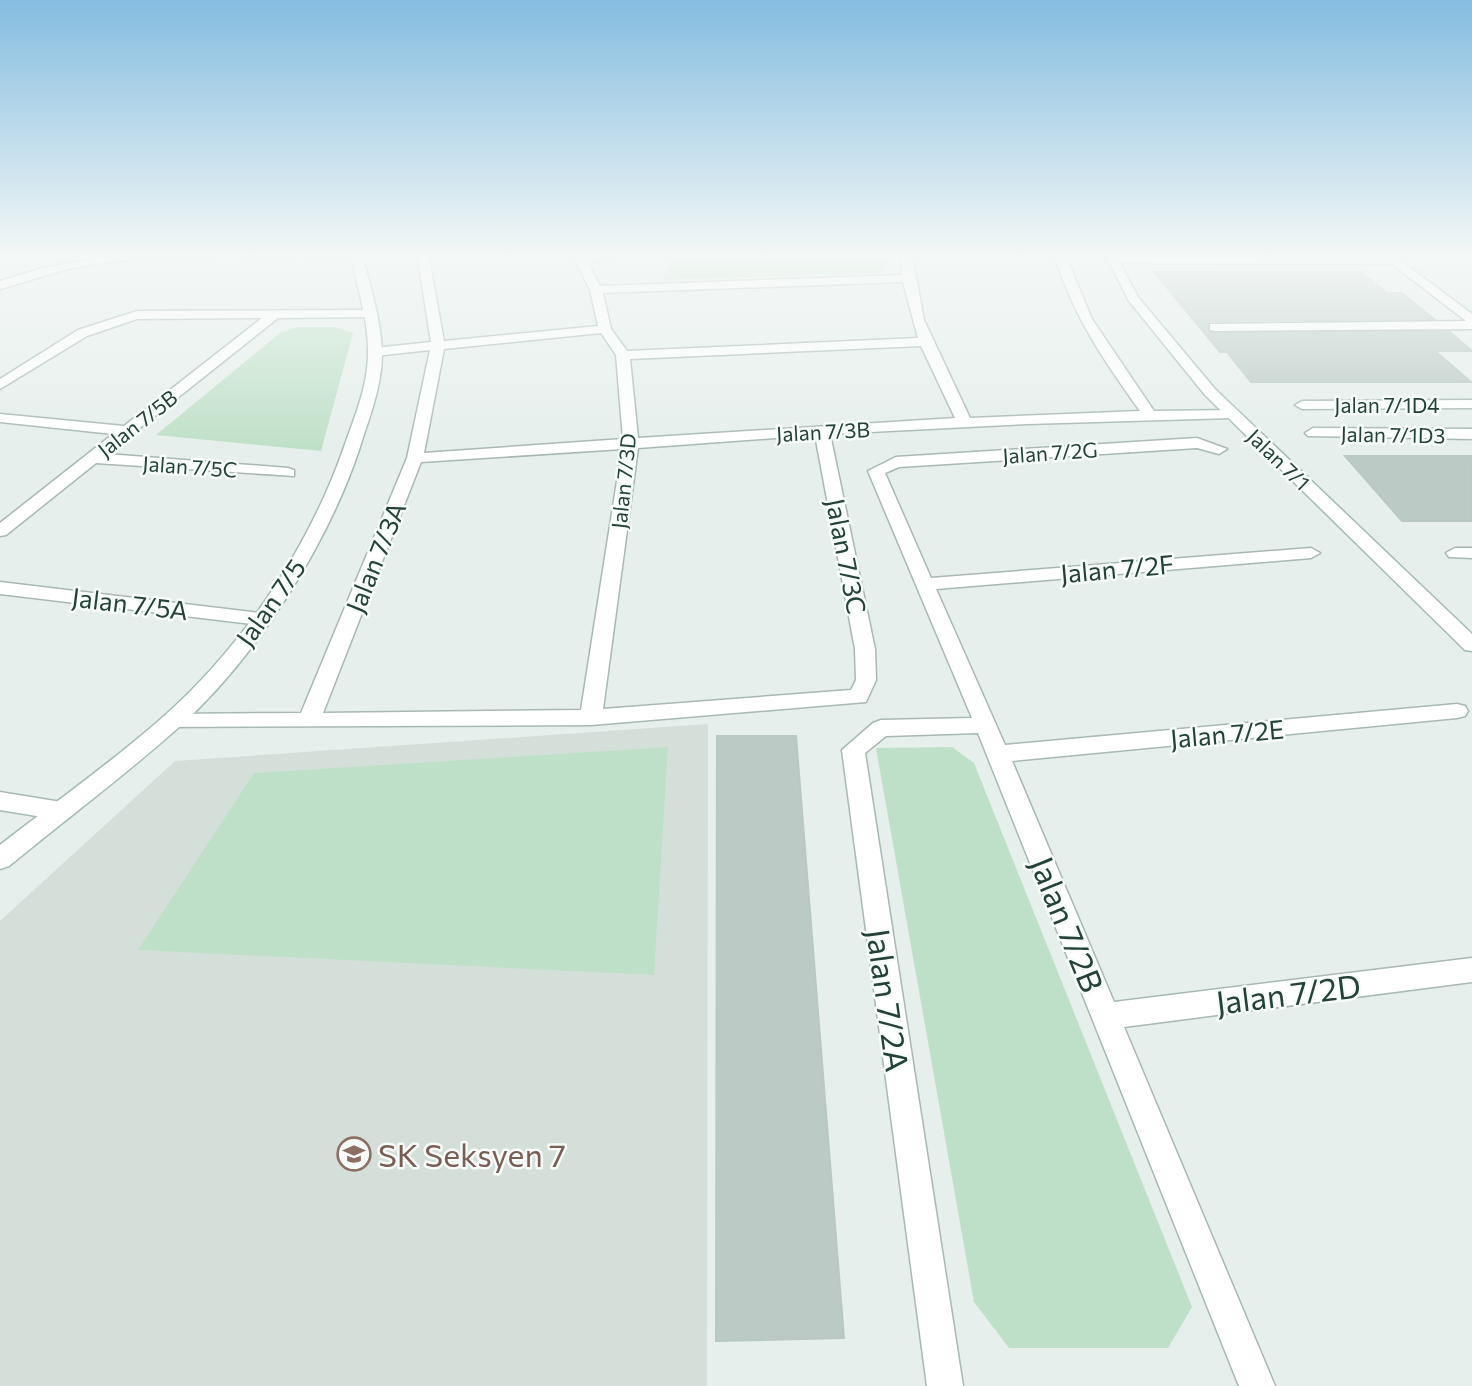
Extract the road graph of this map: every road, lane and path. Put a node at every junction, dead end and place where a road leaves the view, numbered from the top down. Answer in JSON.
{"nodes":[{"id":1,"x":110,"y":319,"type":"edge"},
{"id":2,"x":269,"y":319,"type":"edge"},
{"id":3,"x":371,"y":319,"type":"edge"},
{"id":4,"x":433,"y":319,"type":"edge"},
{"id":5,"x":602,"y":319,"type":"edge"},
{"id":6,"x":918,"y":319,"type":"edge"},
{"id":7,"x":1082,"y":319,"type":"edge"},
{"id":8,"x":1148,"y":319,"type":"edge"},
{"id":9,"x":1472,"y":325,"type":"edge"},
{"id":10,"x":1215,"y":327,"type":"dead end"},
{"id":11,"x":605,"y":330,"type":"junction"},
{"id":12,"x":923,"y":342,"type":"junction"},
{"id":13,"x":438,"y":345,"type":"junction"},
{"id":14,"x":375,"y":352,"type":"junction"},
{"id":15,"x":623,"y":355,"type":"junction"},
{"id":16,"x":0,"y":385,"type":"edge"},
{"id":17,"x":1472,"y":404,"type":"edge"},
{"id":18,"x":1302,"y":405,"type":"dead end"},
{"id":19,"x":1149,"y":414,"type":"junction"},
{"id":20,"x":1232,"y":414,"type":"junction"},
{"id":21,"x":0,"y":418,"type":"edge"},
{"id":22,"x":965,"y":423,"type":"junction"},
{"id":23,"x":128,"y":431,"type":"junction"},
{"id":24,"x":822,"y":431,"type":"junction"},
{"id":25,"x":1313,"y":433,"type":"dead end"},
{"id":26,"x":1472,"y":434,"type":"edge"},
{"id":27,"x":631,"y":442,"type":"junction"},
{"id":28,"x":1219,"y":449,"type":"dead end"},
{"id":29,"x":92,"y":458,"type":"junction"},
{"id":30,"x":415,"y":458,"type":"junction"},
{"id":31,"x":881,"y":467,"type":"joint"},
{"id":32,"x":288,"y":473,"type":"dead end"},
{"id":33,"x":0,"y":531,"type":"edge"},
{"id":34,"x":1311,"y":553,"type":"dead end"},
{"id":35,"x":923,"y":584,"type":"junction"},
{"id":36,"x":0,"y":588,"type":"edge"},
{"id":37,"x":261,"y":619,"type":"junction"},
{"id":38,"x":1472,"y":646,"type":"edge"},
{"id":39,"x":1457,"y":711,"type":"dead end"},
{"id":40,"x":591,"y":718,"type":"junction"},
{"id":41,"x":309,"y":721,"type":"junction"},
{"id":42,"x":170,"y":722,"type":"junction"},
{"id":43,"x":983,"y":725,"type":"junction"},
{"id":44,"x":998,"y":754,"type":"junction"},
{"id":45,"x":0,"y":801,"type":"edge"},
{"id":46,"x":61,"y":811,"type":"junction"},
{"id":47,"x":0,"y":859,"type":"edge"},
{"id":48,"x":1472,"y":970,"type":"edge"},
{"id":49,"x":1105,"y":1016,"type":"junction"},
{"id":50,"x":945,"y":1386,"type":"edge"},
{"id":51,"x":1257,"y":1386,"type":"edge"}],
"edges":[{"from":1,"to":16,"type":"street"},
{"from":2,"to":23,"type":"street","name":"Jalan 7/5B"},
{"from":3,"to":14,"type":"street","name":"Jalan 7/5"},
{"from":4,"to":13,"type":"street","name":"Jalan 7/3A"},
{"from":5,"to":11,"type":"street"},
{"from":6,"to":12,"type":"street"},
{"from":7,"to":19,"type":"street"},
{"from":8,"to":20,"type":"street","name":"Jalan 7/1"},
{"from":9,"to":10,"type":"street"},
{"from":11,"to":13,"type":"street"},
{"from":11,"to":15,"type":"street"},
{"from":12,"to":15,"type":"street"},
{"from":12,"to":22,"type":"street"},
{"from":13,"to":14,"type":"street"},
{"from":13,"to":30,"type":"street","name":"Jalan 7/3A"},
{"from":14,"to":37,"type":"street","name":"Jalan 7/5"},
{"from":15,"to":27,"type":"street","name":"Jalan 7/3D"},
{"from":17,"to":18,"type":"street","name":"Jalan 7/1D4"},
{"from":19,"to":20,"type":"street","name":"Jalan 7/3B"},
{"from":19,"to":22,"type":"street","name":"Jalan 7/3B"},
{"from":20,"to":38,"type":"street","name":"Jalan 7/1"},
{"from":21,"to":23,"type":"street"},
{"from":22,"to":24,"type":"street","name":"Jalan 7/3B"},
{"from":23,"to":29,"type":"street","name":"Jalan 7/5B"},
{"from":24,"to":27,"type":"street","name":"Jalan 7/3B"},
{"from":24,"to":40,"type":"street","name":"Jalan 7/3C"},
{"from":25,"to":26,"type":"street","name":"Jalan 7/1D3"},
{"from":27,"to":30,"type":"street","name":"Jalan 7/3B"},
{"from":27,"to":40,"type":"street","name":"Jalan 7/3D"},
{"from":28,"to":31,"type":"street","name":"Jalan 7/2G"},
{"from":29,"to":32,"type":"street","name":"Jalan 7/5C"},
{"from":29,"to":33,"type":"street","name":"Jalan 7/5B"},
{"from":30,"to":41,"type":"street","name":"Jalan 7/3A"},
{"from":31,"to":35,"type":"street","name":"Jalan 7/2B"},
{"from":34,"to":35,"type":"street","name":"Jalan 7/2F"},
{"from":35,"to":43,"type":"street","name":"Jalan 7/2B"},
{"from":36,"to":37,"type":"street","name":"Jalan 7/5A"},
{"from":37,"to":42,"type":"street","name":"Jalan 7/5"},
{"from":39,"to":44,"type":"street","name":"Jalan 7/2E"},
{"from":40,"to":41,"type":"street"},
{"from":41,"to":42,"type":"street"},
{"from":42,"to":46,"type":"street","name":"Jalan 7/5"},
{"from":43,"to":44,"type":"street","name":"Jalan 7/2B"},
{"from":43,"to":50,"type":"street","name":"Jalan 7/2A"},
{"from":44,"to":49,"type":"street","name":"Jalan 7/2B"},
{"from":45,"to":46,"type":"street"},
{"from":46,"to":47,"type":"street","name":"Jalan 7/5"},
{"from":48,"to":49,"type":"street","name":"Jalan 7/2D"},
{"from":49,"to":51,"type":"street","name":"Jalan 7/2B"}]}
